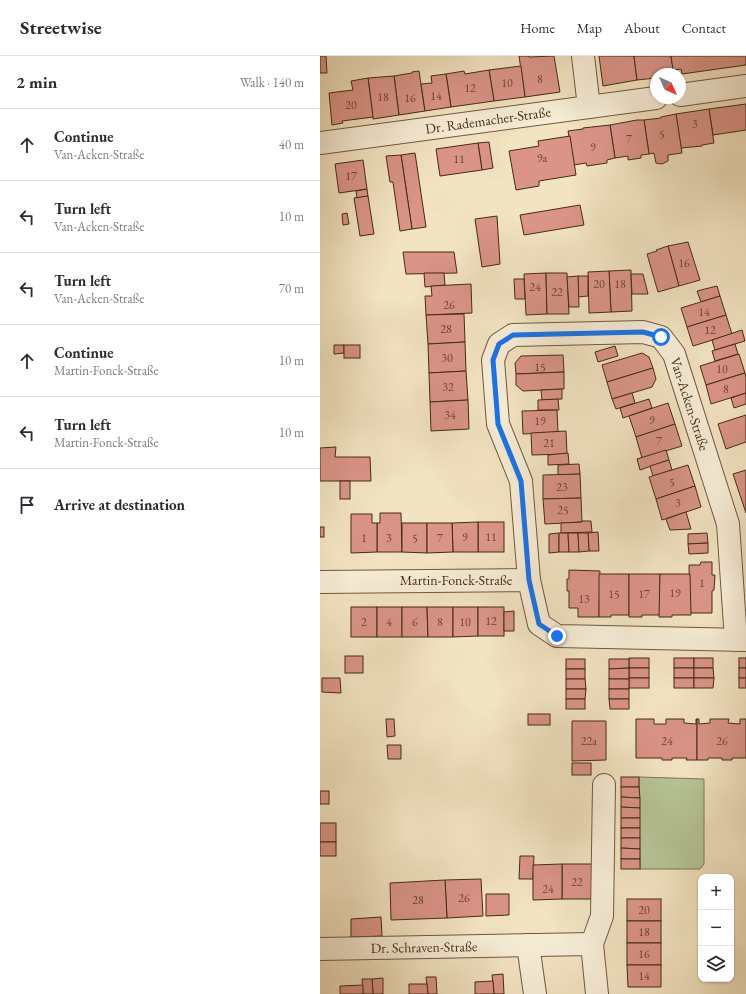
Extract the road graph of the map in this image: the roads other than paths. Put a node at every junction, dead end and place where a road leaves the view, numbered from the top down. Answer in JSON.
{"nodes":[{"id":1,"x":584,"y":56,"type":"edge"},
{"id":2,"x":746,"y":86,"type":"edge"},
{"id":3,"x":686,"y":94,"type":"edge"},
{"id":4,"x":650,"y":99,"type":"edge"},
{"id":5,"x":589,"y":107,"type":"junction"},
{"id":6,"x":320,"y":142,"type":"edge"},
{"id":7,"x":529,"y":580,"type":"junction"},
{"id":8,"x":320,"y":582,"type":"edge"},
{"id":9,"x":741,"y":640,"type":"edge"},
{"id":10,"x":604,"y":785,"type":"dead end"},
{"id":11,"x":592,"y":944,"type":"junction"},
{"id":12,"x":528,"y":945,"type":"junction"},
{"id":13,"x":320,"y":949,"type":"edge"},
{"id":14,"x":535,"y":994,"type":"edge"},
{"id":15,"x":597,"y":994,"type":"edge"}],
"edges":[{"from":1,"to":5,"type":"street"},
{"from":2,"to":3,"type":"street"},
{"from":4,"to":5,"type":"street","name":"Dr. Rademacher-Straße"},
{"from":5,"to":6,"type":"street","name":"Dr. Rademacher-Straße"},
{"from":7,"to":8,"type":"street","name":"Martin-Fonck-Straße"},
{"from":7,"to":9,"type":"street","name":"Martin-Fonck-Straße"},
{"from":7,"to":9,"type":"street","name":"Van-Acken-Straße"},
{"from":10,"to":11,"type":"street"},
{"from":11,"to":12,"type":"street","name":"Dr. Schraven-Straße"},
{"from":11,"to":15,"type":"street"},
{"from":12,"to":13,"type":"street","name":"Dr. Schraven-Straße"},
{"from":12,"to":14,"type":"street"}]}
